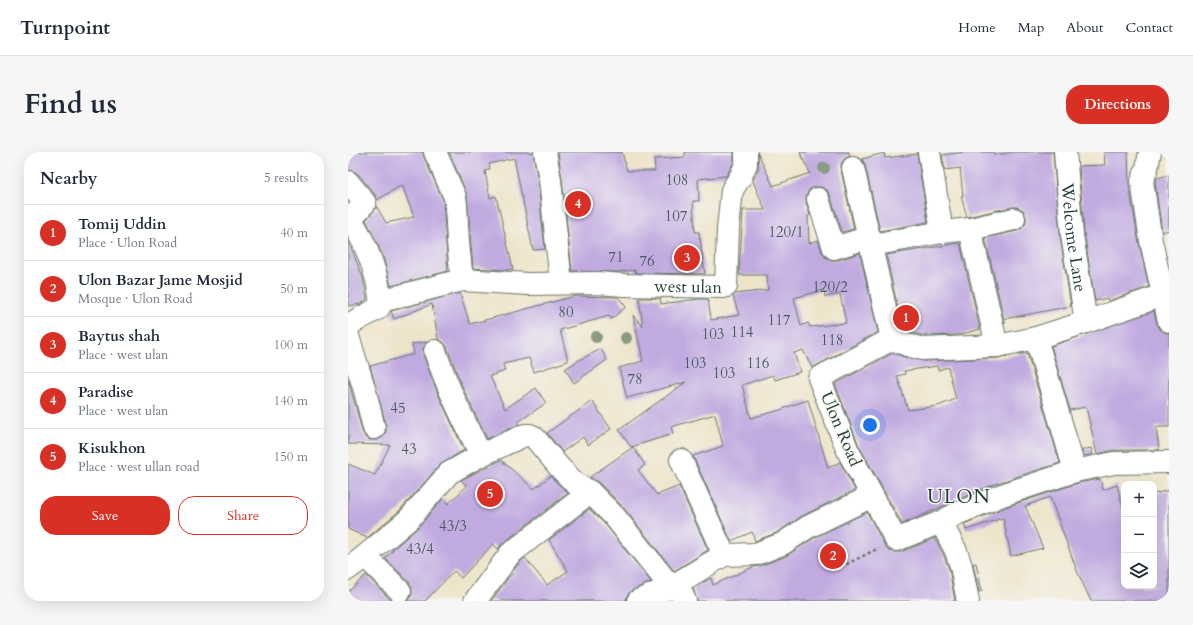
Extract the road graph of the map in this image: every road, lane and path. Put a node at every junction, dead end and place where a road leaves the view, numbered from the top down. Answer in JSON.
{"nodes":[{"id":1,"x":435,"y":152,"type":"edge"},
{"id":2,"x":545,"y":152,"type":"edge"},
{"id":3,"x":746,"y":152,"type":"edge"},
{"id":4,"x":930,"y":152,"type":"edge"},
{"id":5,"x":1065,"y":152,"type":"edge"},
{"id":6,"x":1150,"y":152,"type":"edge"},
{"id":7,"x":854,"y":168,"type":"dead end"},
{"id":8,"x":348,"y":182,"type":"edge"},
{"id":9,"x":818,"y":200,"type":"dead end"},
{"id":10,"x":349,"y":218,"type":"edge"},
{"id":11,"x":1014,"y":219,"type":"dead end"},
{"id":12,"x":970,"y":229,"type":"junction"},
{"id":13,"x":942,"y":232,"type":"junction"},
{"id":14,"x":871,"y":241,"type":"junction"},
{"id":15,"x":462,"y":280,"type":"junction"},
{"id":16,"x":561,"y":283,"type":"junction"},
{"id":17,"x":1166,"y":294,"type":"edge"},
{"id":18,"x":380,"y":304,"type":"junction"},
{"id":19,"x":1169,"y":320,"type":"edge"},
{"id":20,"x":1086,"y":322,"type":"junction"},
{"id":21,"x":348,"y":325,"type":"edge"},
{"id":22,"x":348,"y":336,"type":"edge"},
{"id":23,"x":1036,"y":338,"type":"junction"},
{"id":24,"x":892,"y":339,"type":"junction"},
{"id":25,"x":997,"y":346,"type":"junction"},
{"id":26,"x":435,"y":351,"type":"dead end"},
{"id":27,"x":374,"y":428,"type":"dead end"},
{"id":28,"x":481,"y":455,"type":"junction"},
{"id":29,"x":681,"y":460,"type":"dead end"},
{"id":30,"x":1169,"y":462,"type":"edge"},
{"id":31,"x":1075,"y":471,"type":"junction"},
{"id":32,"x":590,"y":492,"type":"junction"},
{"id":33,"x":872,"y":496,"type":"junction"},
{"id":34,"x":941,"y":522,"type":"junction"},
{"id":35,"x":896,"y":540,"type":"junction"},
{"id":36,"x":724,"y":555,"type":"junction"},
{"id":37,"x":365,"y":556,"type":"junction"},
{"id":38,"x":841,"y":567,"type":"dead end"},
{"id":39,"x":348,"y":569,"type":"edge"},
{"id":40,"x":678,"y":590,"type":"edge"},
{"id":41,"x":400,"y":592,"type":"dead end"},
{"id":42,"x":475,"y":601,"type":"edge"},
{"id":43,"x":638,"y":601,"type":"edge"},
{"id":44,"x":968,"y":601,"type":"edge"}],
"edges":[{"from":1,"to":15,"type":"street"},
{"from":2,"to":16,"type":"street"},
{"from":3,"to":16,"type":"street","name":"west ulan"},
{"from":4,"to":13,"type":"street"},
{"from":5,"to":20,"type":"street","name":"Welcome Lane"},
{"from":6,"to":17,"type":"street"},
{"from":7,"to":14,"type":"street"},
{"from":8,"to":10,"type":"street"},
{"from":9,"to":14,"type":"street"},
{"from":10,"to":18,"type":"street"},
{"from":11,"to":12,"type":"street"},
{"from":12,"to":13,"type":"street"},
{"from":12,"to":25,"type":"street"},
{"from":13,"to":14,"type":"street"},
{"from":14,"to":24,"type":"street"},
{"from":15,"to":16,"type":"street","name":"west ulan"},
{"from":15,"to":18,"type":"street","name":"west ulan"},
{"from":17,"to":19,"type":"street"},
{"from":17,"to":20,"type":"street"},
{"from":18,"to":21,"type":"street","name":"west ulan"},
{"from":20,"to":23,"type":"street"},
{"from":22,"to":27,"type":"street"},
{"from":23,"to":25,"type":"street"},
{"from":23,"to":31,"type":"street"},
{"from":24,"to":25,"type":"street"},
{"from":24,"to":33,"type":"street","name":"Ulon Road"},
{"from":26,"to":28,"type":"street"},
{"from":28,"to":32,"type":"street"},
{"from":28,"to":37,"type":"street"},
{"from":29,"to":36,"type":"street"},
{"from":30,"to":31,"type":"street"},
{"from":31,"to":34,"type":"street"},
{"from":32,"to":40,"type":"street"},
{"from":32,"to":42,"type":"street"},
{"from":33,"to":35,"type":"street","name":"Ulon Road"},
{"from":33,"to":36,"type":"street"},
{"from":34,"to":35,"type":"street"},
{"from":34,"to":44,"type":"street"},
{"from":35,"to":38,"type":"path"},
{"from":36,"to":40,"type":"street"},
{"from":37,"to":39,"type":"street"},
{"from":37,"to":41,"type":"street"},
{"from":40,"to":43,"type":"street"}]}
